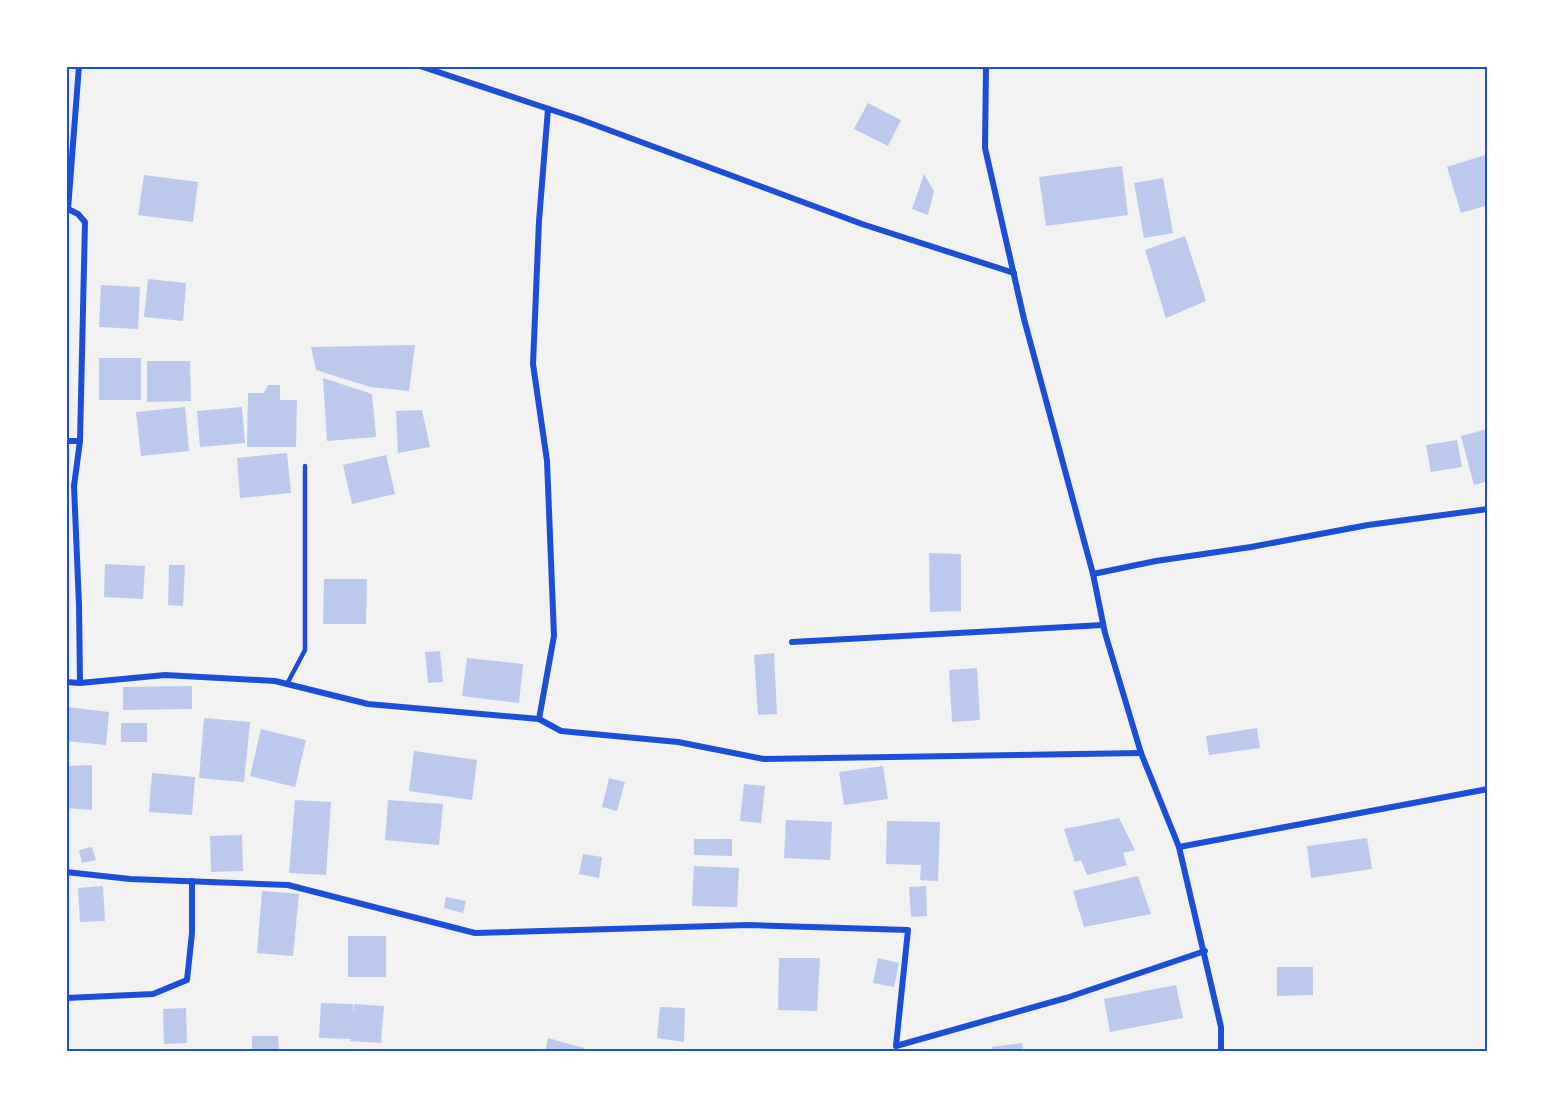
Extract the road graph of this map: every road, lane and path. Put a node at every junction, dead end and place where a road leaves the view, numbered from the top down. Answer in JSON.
{"nodes":[{"id":1,"x":79,"y":66,"type":"edge"},
{"id":2,"x":420,"y":66,"type":"edge"},
{"id":3,"x":986,"y":66,"type":"edge"},
{"id":4,"x":548,"y":109,"type":"junction"},
{"id":5,"x":67,"y":208,"type":"edge"},
{"id":6,"x":1014,"y":273,"type":"junction"},
{"id":7,"x":66,"y":441,"type":"edge"},
{"id":8,"x":80,"y":441,"type":"junction"},
{"id":9,"x":305,"y":466,"type":"dead end"},
{"id":10,"x":1488,"y":509,"type":"edge"},
{"id":11,"x":1093,"y":574,"type":"junction"},
{"id":12,"x":1103,"y":625,"type":"junction"},
{"id":13,"x":792,"y":642,"type":"dead end"},
{"id":14,"x":66,"y":682,"type":"edge"},
{"id":15,"x":80,"y":683,"type":"junction"},
{"id":16,"x":287,"y":684,"type":"junction"},
{"id":17,"x":539,"y":719,"type":"junction"},
{"id":18,"x":1141,"y":753,"type":"junction"},
{"id":19,"x":1488,"y":789,"type":"edge"},
{"id":20,"x":1179,"y":847,"type":"junction"},
{"id":21,"x":66,"y":872,"type":"edge"},
{"id":22,"x":192,"y":881,"type":"junction"},
{"id":23,"x":1205,"y":951,"type":"junction"},
{"id":24,"x":66,"y":998,"type":"edge"},
{"id":25,"x":896,"y":1049,"type":"edge"},
{"id":26,"x":1221,"y":1051,"type":"edge"}],
"edges":[{"from":1,"to":5,"type":"street"},
{"from":2,"to":4,"type":"street"},
{"from":3,"to":6,"type":"street"},
{"from":4,"to":6,"type":"street"},
{"from":4,"to":17,"type":"street"},
{"from":5,"to":8,"type":"street"},
{"from":6,"to":11,"type":"street"},
{"from":7,"to":8,"type":"street"},
{"from":8,"to":15,"type":"street"},
{"from":9,"to":16,"type":"lane"},
{"from":10,"to":11,"type":"street"},
{"from":11,"to":12,"type":"street"},
{"from":12,"to":13,"type":"street"},
{"from":12,"to":18,"type":"street"},
{"from":14,"to":15,"type":"street"},
{"from":15,"to":16,"type":"street"},
{"from":16,"to":17,"type":"street"},
{"from":17,"to":18,"type":"street"},
{"from":18,"to":20,"type":"street"},
{"from":19,"to":20,"type":"street"},
{"from":20,"to":23,"type":"street"},
{"from":21,"to":22,"type":"street"},
{"from":22,"to":24,"type":"street"},
{"from":22,"to":25,"type":"street"},
{"from":23,"to":25,"type":"street"},
{"from":23,"to":26,"type":"street"}]}
